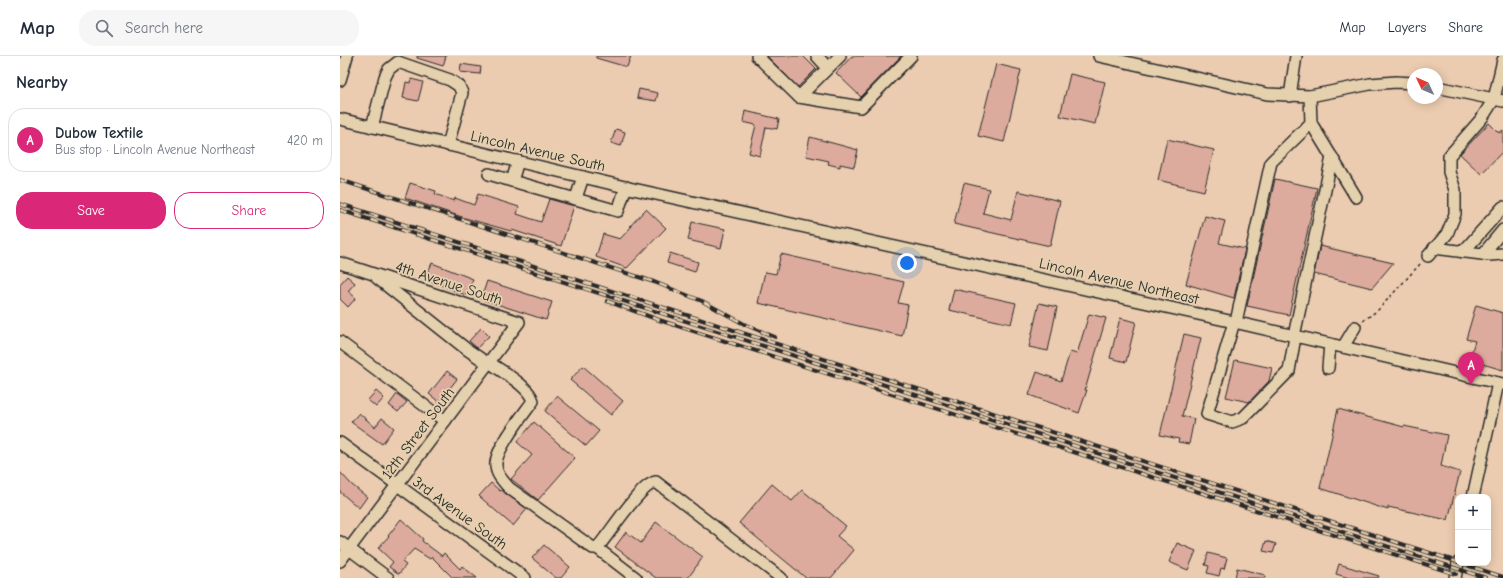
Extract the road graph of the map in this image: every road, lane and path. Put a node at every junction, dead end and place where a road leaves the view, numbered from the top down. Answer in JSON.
{"nodes":[{"id":1,"x":347,"y":56,"type":"edge"},
{"id":2,"x":757,"y":56,"type":"edge"},
{"id":3,"x":817,"y":56,"type":"edge"},
{"id":4,"x":840,"y":56,"type":"edge"},
{"id":5,"x":912,"y":56,"type":"edge"},
{"id":6,"x":1099,"y":56,"type":"edge"},
{"id":7,"x":1296,"y":56,"type":"edge"},
{"id":8,"x":1503,"y":60,"type":"edge"},
{"id":9,"x":828,"y":68,"type":"junction"},
{"id":10,"x":340,"y":80,"type":"edge"},
{"id":11,"x":1407,"y":83,"type":"edge"},
{"id":12,"x":1443,"y":88,"type":"edge"},
{"id":13,"x":1290,"y":96,"type":"junction"},
{"id":14,"x":1310,"y":96,"type":"junction"},
{"id":15,"x":799,"y":97,"type":"junction"},
{"id":16,"x":1499,"y":100,"type":"edge"},
{"id":17,"x":340,"y":119,"type":"edge"},
{"id":18,"x":1311,"y":123,"type":"junction"},
{"id":19,"x":372,"y":127,"type":"junction"},
{"id":20,"x":448,"y":145,"type":"junction"},
{"id":21,"x":1332,"y":157,"type":"junction"},
{"id":22,"x":518,"y":161,"type":"junction"},
{"id":23,"x":489,"y":174,"type":"dead end"},
{"id":24,"x":583,"y":177,"type":"junction"},
{"id":25,"x":512,"y":181,"type":"junction"},
{"id":26,"x":626,"y":187,"type":"junction"},
{"id":27,"x":576,"y":198,"type":"junction"},
{"id":28,"x":1356,"y":198,"type":"dead end"},
{"id":29,"x":1503,"y":207,"type":"edge"},
{"id":30,"x":729,"y":210,"type":"joint"},
{"id":31,"x":1503,"y":230,"type":"edge"},
{"id":32,"x":1431,"y":252,"type":"junction"},
{"id":33,"x":1463,"y":252,"type":"junction"},
{"id":34,"x":1482,"y":254,"type":"junction"},
{"id":35,"x":1503,"y":254,"type":"edge"},
{"id":36,"x":340,"y":263,"type":"edge"},
{"id":37,"x":371,"y":273,"type":"junction"},
{"id":38,"x":519,"y":322,"type":"joint"},
{"id":39,"x":1235,"y":322,"type":"junction"},
{"id":40,"x":1355,"y":327,"type":"joint"},
{"id":41,"x":1294,"y":336,"type":"junction"},
{"id":42,"x":340,"y":342,"type":"edge"},
{"id":43,"x":1330,"y":344,"type":"junction"},
{"id":44,"x":1343,"y":348,"type":"junction"},
{"id":45,"x":489,"y":362,"type":"junction"},
{"id":46,"x":1328,"y":368,"type":"dead end"},
{"id":47,"x":1501,"y":384,"type":"edge"},
{"id":48,"x":444,"y":422,"type":"junction"},
{"id":49,"x":340,"y":443,"type":"edge"},
{"id":50,"x":397,"y":486,"type":"junction"},
{"id":51,"x":1474,"y":494,"type":"edge"},
{"id":52,"x":344,"y":546,"type":"edge"},
{"id":53,"x":597,"y":548,"type":"junction"},
{"id":54,"x":340,"y":561,"type":"edge"},
{"id":55,"x":1457,"y":566,"type":"edge"},
{"id":56,"x":388,"y":578,"type":"edge"},
{"id":57,"x":525,"y":578,"type":"edge"},
{"id":58,"x":636,"y":578,"type":"edge"},
{"id":59,"x":781,"y":578,"type":"edge"},
{"id":60,"x":1455,"y":578,"type":"edge"}],
"edges":[{"from":1,"to":10,"type":"street"},
{"from":2,"to":15,"type":"street"},
{"from":3,"to":9,"type":"street"},
{"from":4,"to":9,"type":"street"},
{"from":5,"to":15,"type":"street"},
{"from":6,"to":13,"type":"street"},
{"from":7,"to":13,"type":"street"},
{"from":8,"to":16,"type":"street"},
{"from":9,"to":15,"type":"street"},
{"from":11,"to":14,"type":"street"},
{"from":12,"to":16,"type":"street"},
{"from":13,"to":14,"type":"street"},
{"from":14,"to":18,"type":"street"},
{"from":16,"to":32,"type":"street"},
{"from":17,"to":19,"type":"street","name":"Lincoln Avenue South"},
{"from":18,"to":21,"type":"street"},
{"from":18,"to":39,"type":"street"},
{"from":19,"to":20,"type":"street","name":"Lincoln Avenue South"},
{"from":19,"to":20,"type":"street"},
{"from":20,"to":22,"type":"street","name":"Lincoln Avenue South"},
{"from":21,"to":28,"type":"street"},
{"from":21,"to":41,"type":"street"},
{"from":22,"to":24,"type":"street","name":"Lincoln Avenue South"},
{"from":22,"to":25,"type":"street"},
{"from":23,"to":25,"type":"street"},
{"from":24,"to":26,"type":"street","name":"Lincoln Avenue South"},
{"from":24,"to":27,"type":"street"},
{"from":25,"to":27,"type":"street"},
{"from":26,"to":27,"type":"street"},
{"from":26,"to":30,"type":"street","name":"Lincoln Avenue South"},
{"from":29,"to":33,"type":"street"},
{"from":30,"to":39,"type":"street","name":"Lincoln Avenue Northeast"},
{"from":31,"to":34,"type":"street"},
{"from":32,"to":33,"type":"street"},
{"from":32,"to":40,"type":"path"},
{"from":33,"to":34,"type":"street"},
{"from":34,"to":35,"type":"street"},
{"from":36,"to":37,"type":"street","name":"4th Avenue South"},
{"from":37,"to":38,"type":"street","name":"4th Avenue South"},
{"from":37,"to":45,"type":"street","name":"4th Avenue South"},
{"from":38,"to":45,"type":"street","name":"12th Street South"},
{"from":39,"to":41,"type":"street","name":"Lincoln Avenue Northeast"},
{"from":39,"to":41,"type":"street"},
{"from":40,"to":44,"type":"street"},
{"from":41,"to":43,"type":"street","name":"Lincoln Avenue Northeast"},
{"from":42,"to":48,"type":"street"},
{"from":43,"to":44,"type":"street","name":"Lincoln Avenue Northeast"},
{"from":43,"to":46,"type":"street"},
{"from":44,"to":47,"type":"street","name":"Lincoln Avenue Northeast"},
{"from":45,"to":48,"type":"street","name":"12th Street South"},
{"from":45,"to":53,"type":"street","name":"4th Avenue South"},
{"from":47,"to":51,"type":"street"},
{"from":48,"to":50,"type":"street","name":"12th Street South"},
{"from":49,"to":50,"type":"street","name":"3rd Avenue South"},
{"from":50,"to":52,"type":"street","name":"12th Street South"},
{"from":50,"to":57,"type":"street","name":"3rd Avenue South"},
{"from":52,"to":54,"type":"street","name":"12th Street South"},
{"from":52,"to":56,"type":"street"},
{"from":53,"to":58,"type":"street"},
{"from":53,"to":59,"type":"street"},
{"from":55,"to":60,"type":"street"}]}
